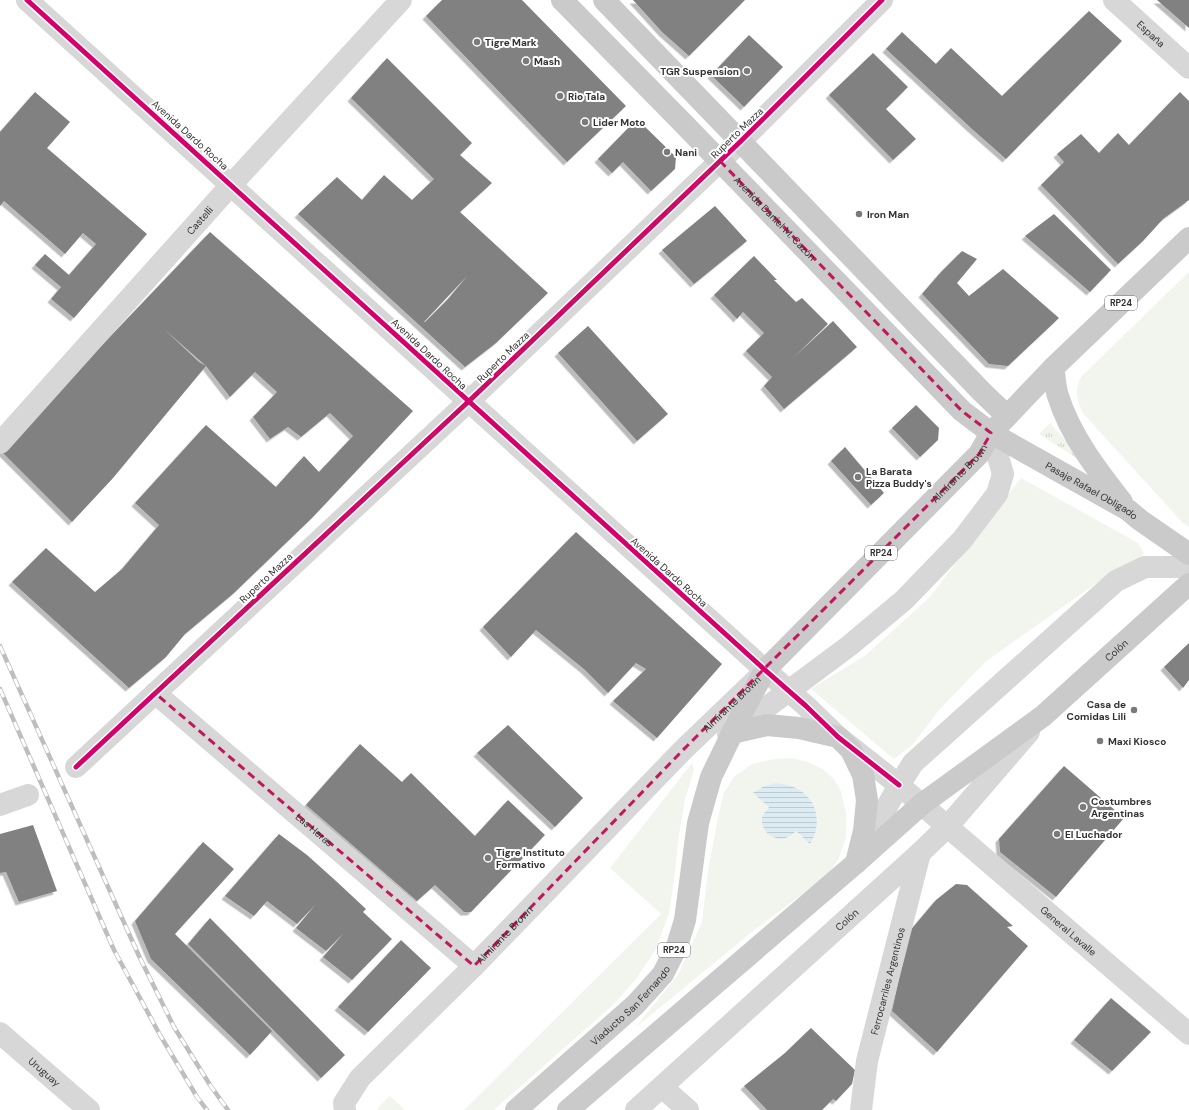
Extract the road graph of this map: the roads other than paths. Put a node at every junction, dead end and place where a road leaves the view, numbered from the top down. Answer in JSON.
{"nodes":[{"id":1,"x":27,"y":0,"type":"edge"},
{"id":2,"x":401,"y":0,"type":"edge"},
{"id":3,"x":562,"y":0,"type":"edge"},
{"id":4,"x":604,"y":0,"type":"edge"},
{"id":5,"x":882,"y":0,"type":"edge"},
{"id":6,"x":1114,"y":0,"type":"edge"},
{"id":7,"x":1189,"y":68,"type":"edge"},
{"id":8,"x":741,"y":142,"type":"junction"},
{"id":9,"x":720,"y":161,"type":"junction"},
{"id":10,"x":231,"y":185,"type":"junction"},
{"id":11,"x":1189,"y":238,"type":"edge"},
{"id":12,"x":1053,"y":368,"type":"junction"},
{"id":13,"x":468,"y":402,"type":"junction"},
{"id":14,"x":1007,"y":416,"type":"junction"},
{"id":15,"x":991,"y":433,"type":"junction"},
{"id":16,"x":0,"y":443,"type":"edge"},
{"id":17,"x":1128,"y":510,"type":"junction"},
{"id":18,"x":1189,"y":554,"type":"edge"},
{"id":19,"x":1189,"y":567,"type":"edge"},
{"id":20,"x":1189,"y":584,"type":"edge"},
{"id":21,"x":766,"y":670,"type":"junction"},
{"id":22,"x":789,"y":690,"type":"junction"},
{"id":23,"x":155,"y":693,"type":"junction"},
{"id":24,"x":1043,"y":716,"type":"junction"},
{"id":25,"x":732,"y":733,"type":"junction"},
{"id":26,"x":838,"y":737,"type":"junction"},
{"id":27,"x":682,"y":751,"type":"junction"},
{"id":28,"x":76,"y":767,"type":"dead end"},
{"id":29,"x":899,"y":785,"type":"junction"},
{"id":30,"x":28,"y":794,"type":"dead end"},
{"id":31,"x":922,"y":804,"type":"junction"},
{"id":32,"x":0,"y":805,"type":"edge"},
{"id":33,"x":948,"y":826,"type":"junction"},
{"id":34,"x":920,"y":853,"type":"junction"},
{"id":35,"x":856,"y":864,"type":"junction"},
{"id":36,"x":474,"y":966,"type":"junction"},
{"id":37,"x":0,"y":1033,"type":"edge"},
{"id":38,"x":1189,"y":1034,"type":"edge"},
{"id":39,"x":662,"y":1087,"type":"junction"},
{"id":40,"x":344,"y":1106,"type":"edge"},
{"id":41,"x":89,"y":1110,"type":"edge"},
{"id":42,"x":516,"y":1110,"type":"edge"},
{"id":43,"x":568,"y":1110,"type":"edge"},
{"id":44,"x":636,"y":1110,"type":"edge"},
{"id":45,"x":688,"y":1110,"type":"edge"},
{"id":46,"x":861,"y":1110,"type":"edge"}],
"edges":[{"from":1,"to":10,"type":"street","name":"Avenida Dardo Rocha"},
{"from":2,"to":10,"type":"street","name":"Castelli"},
{"from":3,"to":9,"type":"main road","name":"Avenida Daniel M. Cazón"},
{"from":4,"to":8,"type":"main road"},
{"from":5,"to":8,"type":"street","name":"Ruperto Mazza"},
{"from":6,"to":7,"type":"street","name":"España"},
{"from":8,"to":9,"type":"street","name":"Ruperto Mazza"},
{"from":8,"to":14,"type":"main road"},
{"from":9,"to":13,"type":"street","name":"Ruperto Mazza"},
{"from":9,"to":15,"type":"main road","name":"Avenida Daniel M. Cazón"},
{"from":10,"to":13,"type":"street","name":"Avenida Dardo Rocha"},
{"from":10,"to":16,"type":"street","name":"Castelli"},
{"from":11,"to":12,"type":"main road","name":"Almirante Brown","number":"RP24"},
{"from":12,"to":14,"type":"main road","name":"Almirante Brown","number":"RP24"},
{"from":12,"to":17,"type":"main road"},
{"from":13,"to":21,"type":"street","name":"Avenida Dardo Rocha"},
{"from":13,"to":23,"type":"street","name":"Ruperto Mazza"},
{"from":14,"to":15,"type":"main road","name":"Almirante Brown","number":"RP24"},
{"from":15,"to":17,"type":"main road","name":"Pasaje Rafael Obligado"},
{"from":15,"to":21,"type":"main road","name":"Almirante Brown","number":"RP24"},
{"from":15,"to":22,"type":"street"},
{"from":17,"to":18,"type":"main road","name":"Pasaje Rafael Obligado"},
{"from":19,"to":29,"type":"street"},
{"from":20,"to":24,"type":"main road","name":"Colón"},
{"from":21,"to":22,"type":"street","name":"Avenida Dardo Rocha"},
{"from":21,"to":25,"type":"main road","number":"RP24"},
{"from":21,"to":27,"type":"street","name":"Almirante Brown"},
{"from":22,"to":25,"type":"street"},
{"from":22,"to":26,"type":"street","name":"Avenida Dardo Rocha"},
{"from":23,"to":28,"type":"street","name":"Ruperto Mazza"},
{"from":23,"to":36,"type":"street","name":"Las Heras"},
{"from":24,"to":31,"type":"main road","name":"Colón"},
{"from":24,"to":33,"type":"street","name":"Colón"},
{"from":25,"to":26,"type":"main road"},
{"from":25,"to":27,"type":"street"},
{"from":25,"to":42,"type":"main road","name":"Viaducto San Fernando","number":"RP24"},
{"from":26,"to":29,"type":"street","name":"Avenida Dardo Rocha"},
{"from":26,"to":35,"type":"main road"},
{"from":27,"to":36,"type":"street","name":"Almirante Brown"},
{"from":29,"to":31,"type":"street","name":"General Lavalle"},
{"from":29,"to":35,"type":"street"},
{"from":30,"to":32,"type":"street"},
{"from":31,"to":33,"type":"street","name":"General Lavalle"},
{"from":31,"to":35,"type":"main road","name":"Colón"},
{"from":33,"to":34,"type":"street","name":"Colón"},
{"from":33,"to":38,"type":"street","name":"General Lavalle"},
{"from":34,"to":39,"type":"street","name":"Colón"},
{"from":34,"to":46,"type":"street","name":"Ferrocarriles Argentinos"},
{"from":35,"to":43,"type":"main road"},
{"from":36,"to":40,"type":"street","name":"Almirante Brown"},
{"from":37,"to":41,"type":"street","name":"Uruguay"},
{"from":39,"to":44,"type":"street","name":"Colón"},
{"from":39,"to":45,"type":"street"}]}
